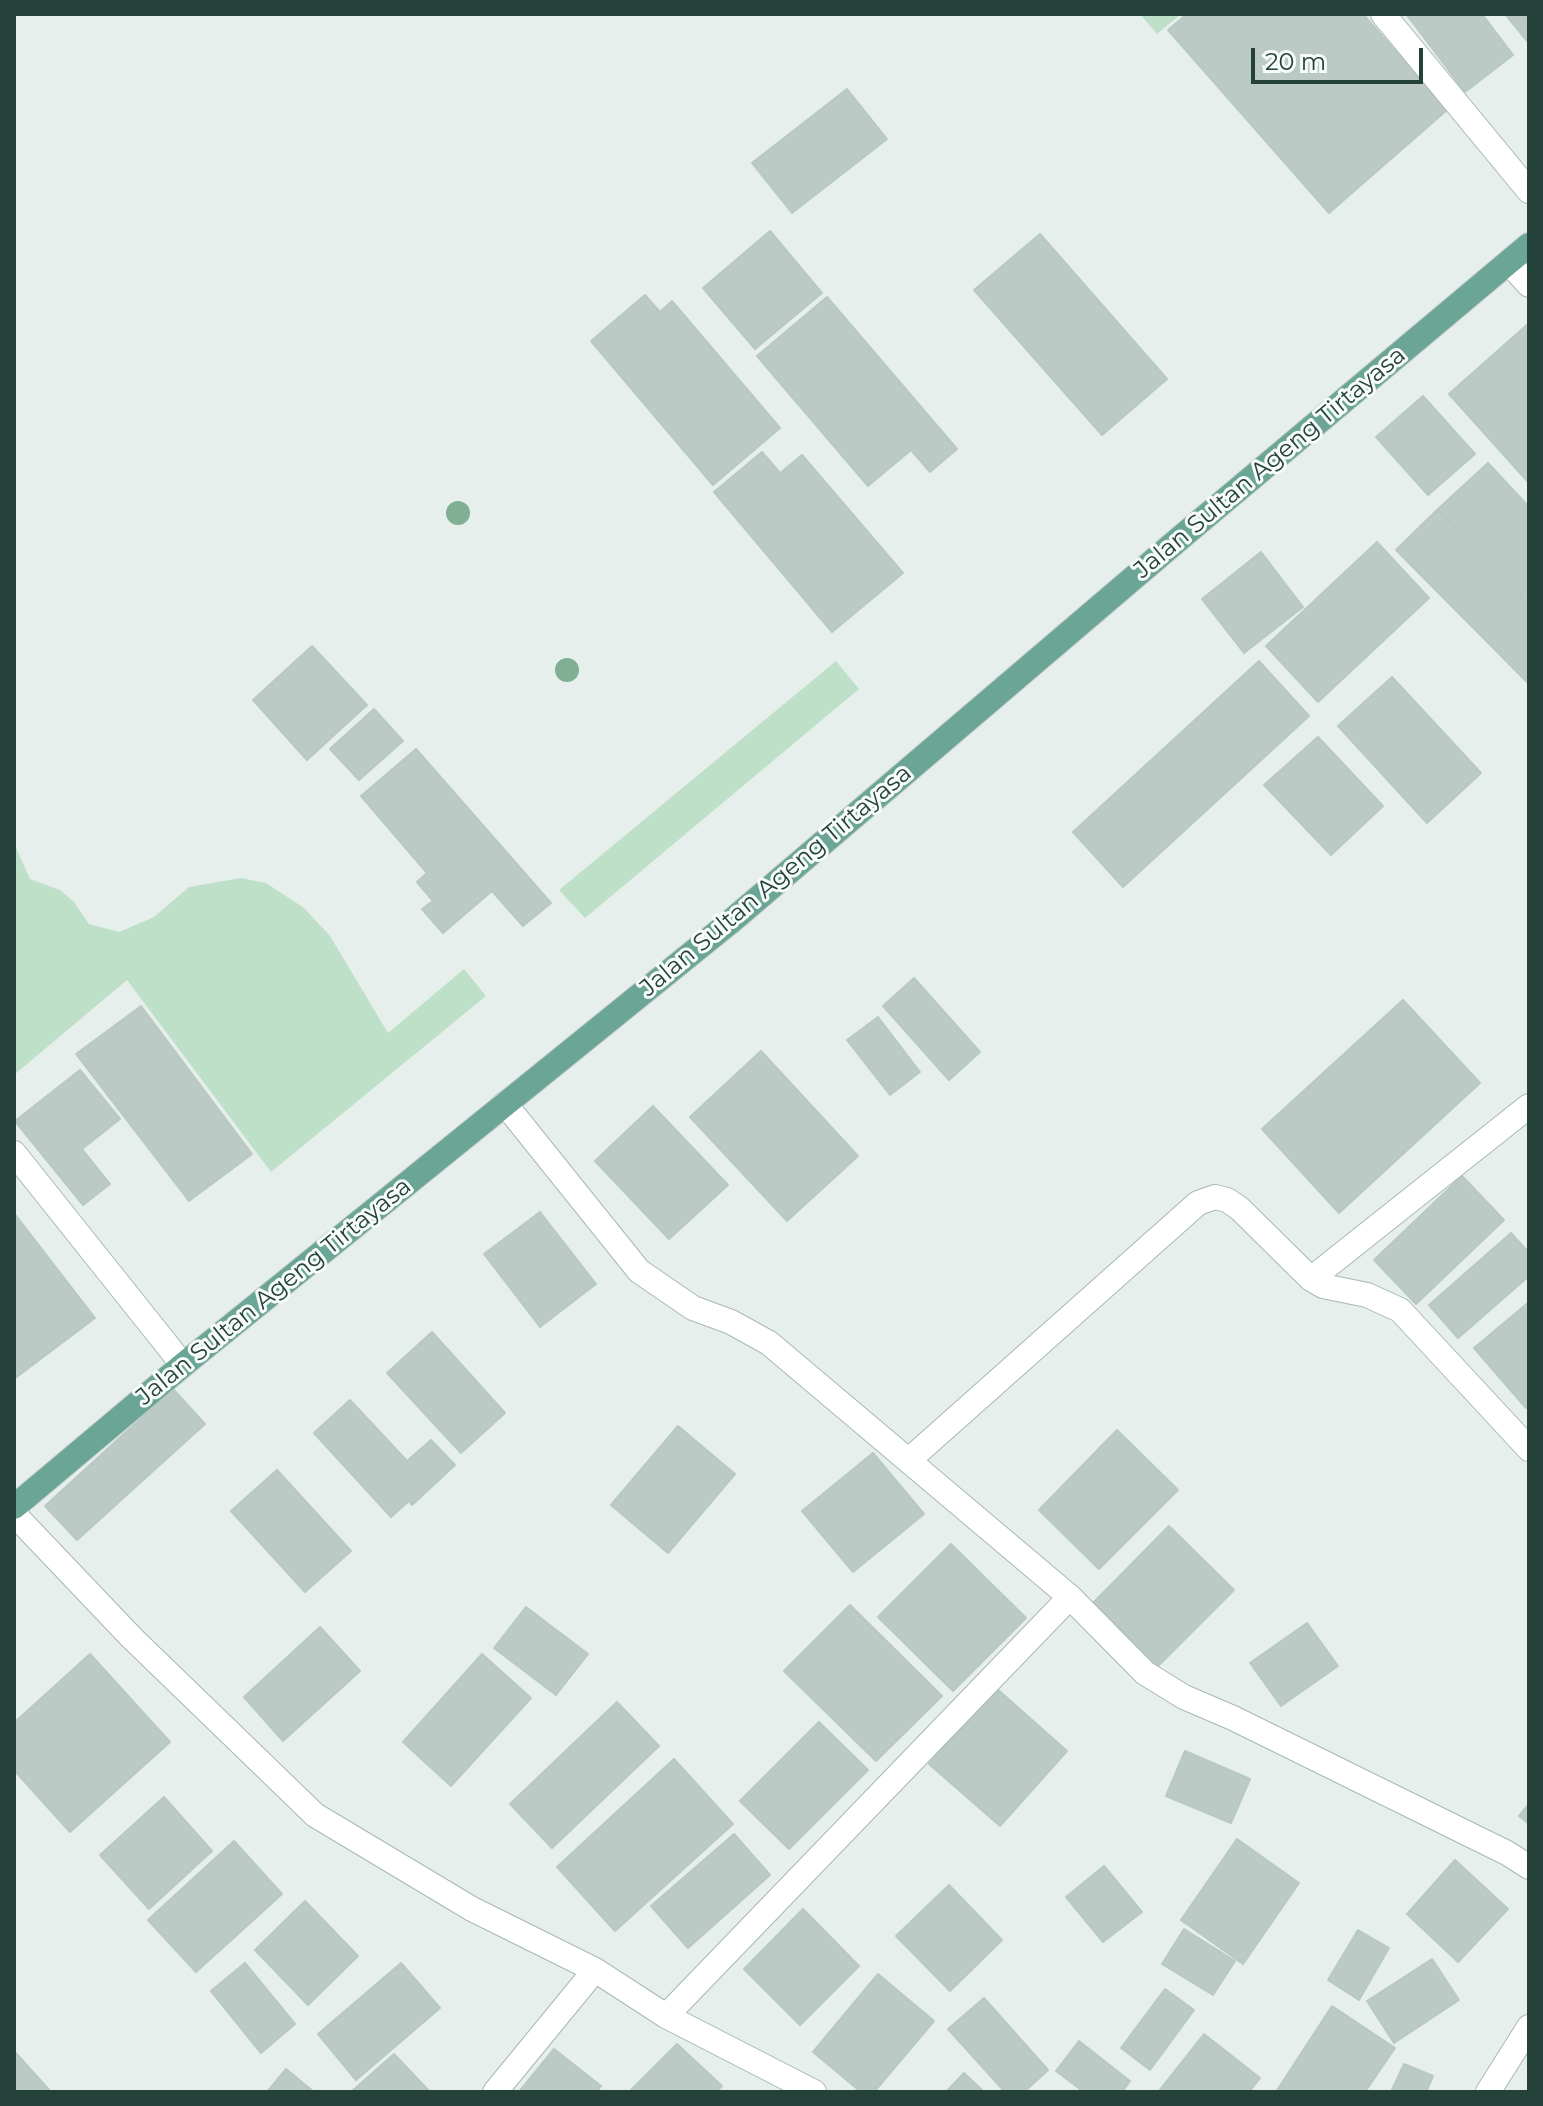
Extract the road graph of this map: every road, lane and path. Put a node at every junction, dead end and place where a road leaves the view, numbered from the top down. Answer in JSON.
{"nodes":[{"id":1,"x":1383,"y":14,"type":"edge"},
{"id":2,"x":1529,"y":191,"type":"edge"},
{"id":3,"x":1529,"y":245,"type":"edge"},
{"id":4,"x":1509,"y":263,"type":"junction"},
{"id":5,"x":1529,"y":285,"type":"edge"},
{"id":6,"x":505,"y":1104,"type":"junction"},
{"id":7,"x":1529,"y":1106,"type":"edge"},
{"id":8,"x":14,"y":1153,"type":"edge"},
{"id":9,"x":1311,"y":1279,"type":"junction"},
{"id":10,"x":183,"y":1365,"type":"junction"},
{"id":11,"x":1529,"y":1449,"type":"edge"},
{"id":12,"x":909,"y":1460,"type":"junction"},
{"id":13,"x":14,"y":1507,"type":"edge"},
{"id":14,"x":14,"y":1514,"type":"edge"},
{"id":15,"x":1070,"y":1597,"type":"junction"},
{"id":16,"x":1529,"y":1867,"type":"edge"},
{"id":17,"x":595,"y":1970,"type":"junction"},
{"id":18,"x":666,"y":2016,"type":"junction"},
{"id":19,"x":1529,"y":2027,"type":"edge"},
{"id":20,"x":495,"y":2092,"type":"edge"},
{"id":21,"x":814,"y":2092,"type":"edge"},
{"id":22,"x":1488,"y":2092,"type":"edge"}],
"edges":[{"from":1,"to":2,"type":"street"},
{"from":3,"to":4,"type":"main road","name":"Jalan Sultan Ageng Tirtayasa"},
{"from":4,"to":5,"type":"street"},
{"from":4,"to":6,"type":"main road","name":"Jalan Sultan Ageng Tirtayasa"},
{"from":6,"to":10,"type":"main road","name":"Jalan Sultan Ageng Tirtayasa"},
{"from":6,"to":12,"type":"street"},
{"from":7,"to":9,"type":"street"},
{"from":8,"to":10,"type":"street"},
{"from":9,"to":11,"type":"street"},
{"from":9,"to":12,"type":"street"},
{"from":10,"to":13,"type":"main road","name":"Jalan Sultan Ageng Tirtayasa"},
{"from":12,"to":15,"type":"street"},
{"from":14,"to":17,"type":"street"},
{"from":15,"to":16,"type":"street"},
{"from":15,"to":18,"type":"street"},
{"from":17,"to":18,"type":"street"},
{"from":17,"to":20,"type":"street"},
{"from":18,"to":21,"type":"street"},
{"from":19,"to":22,"type":"street"}]}
